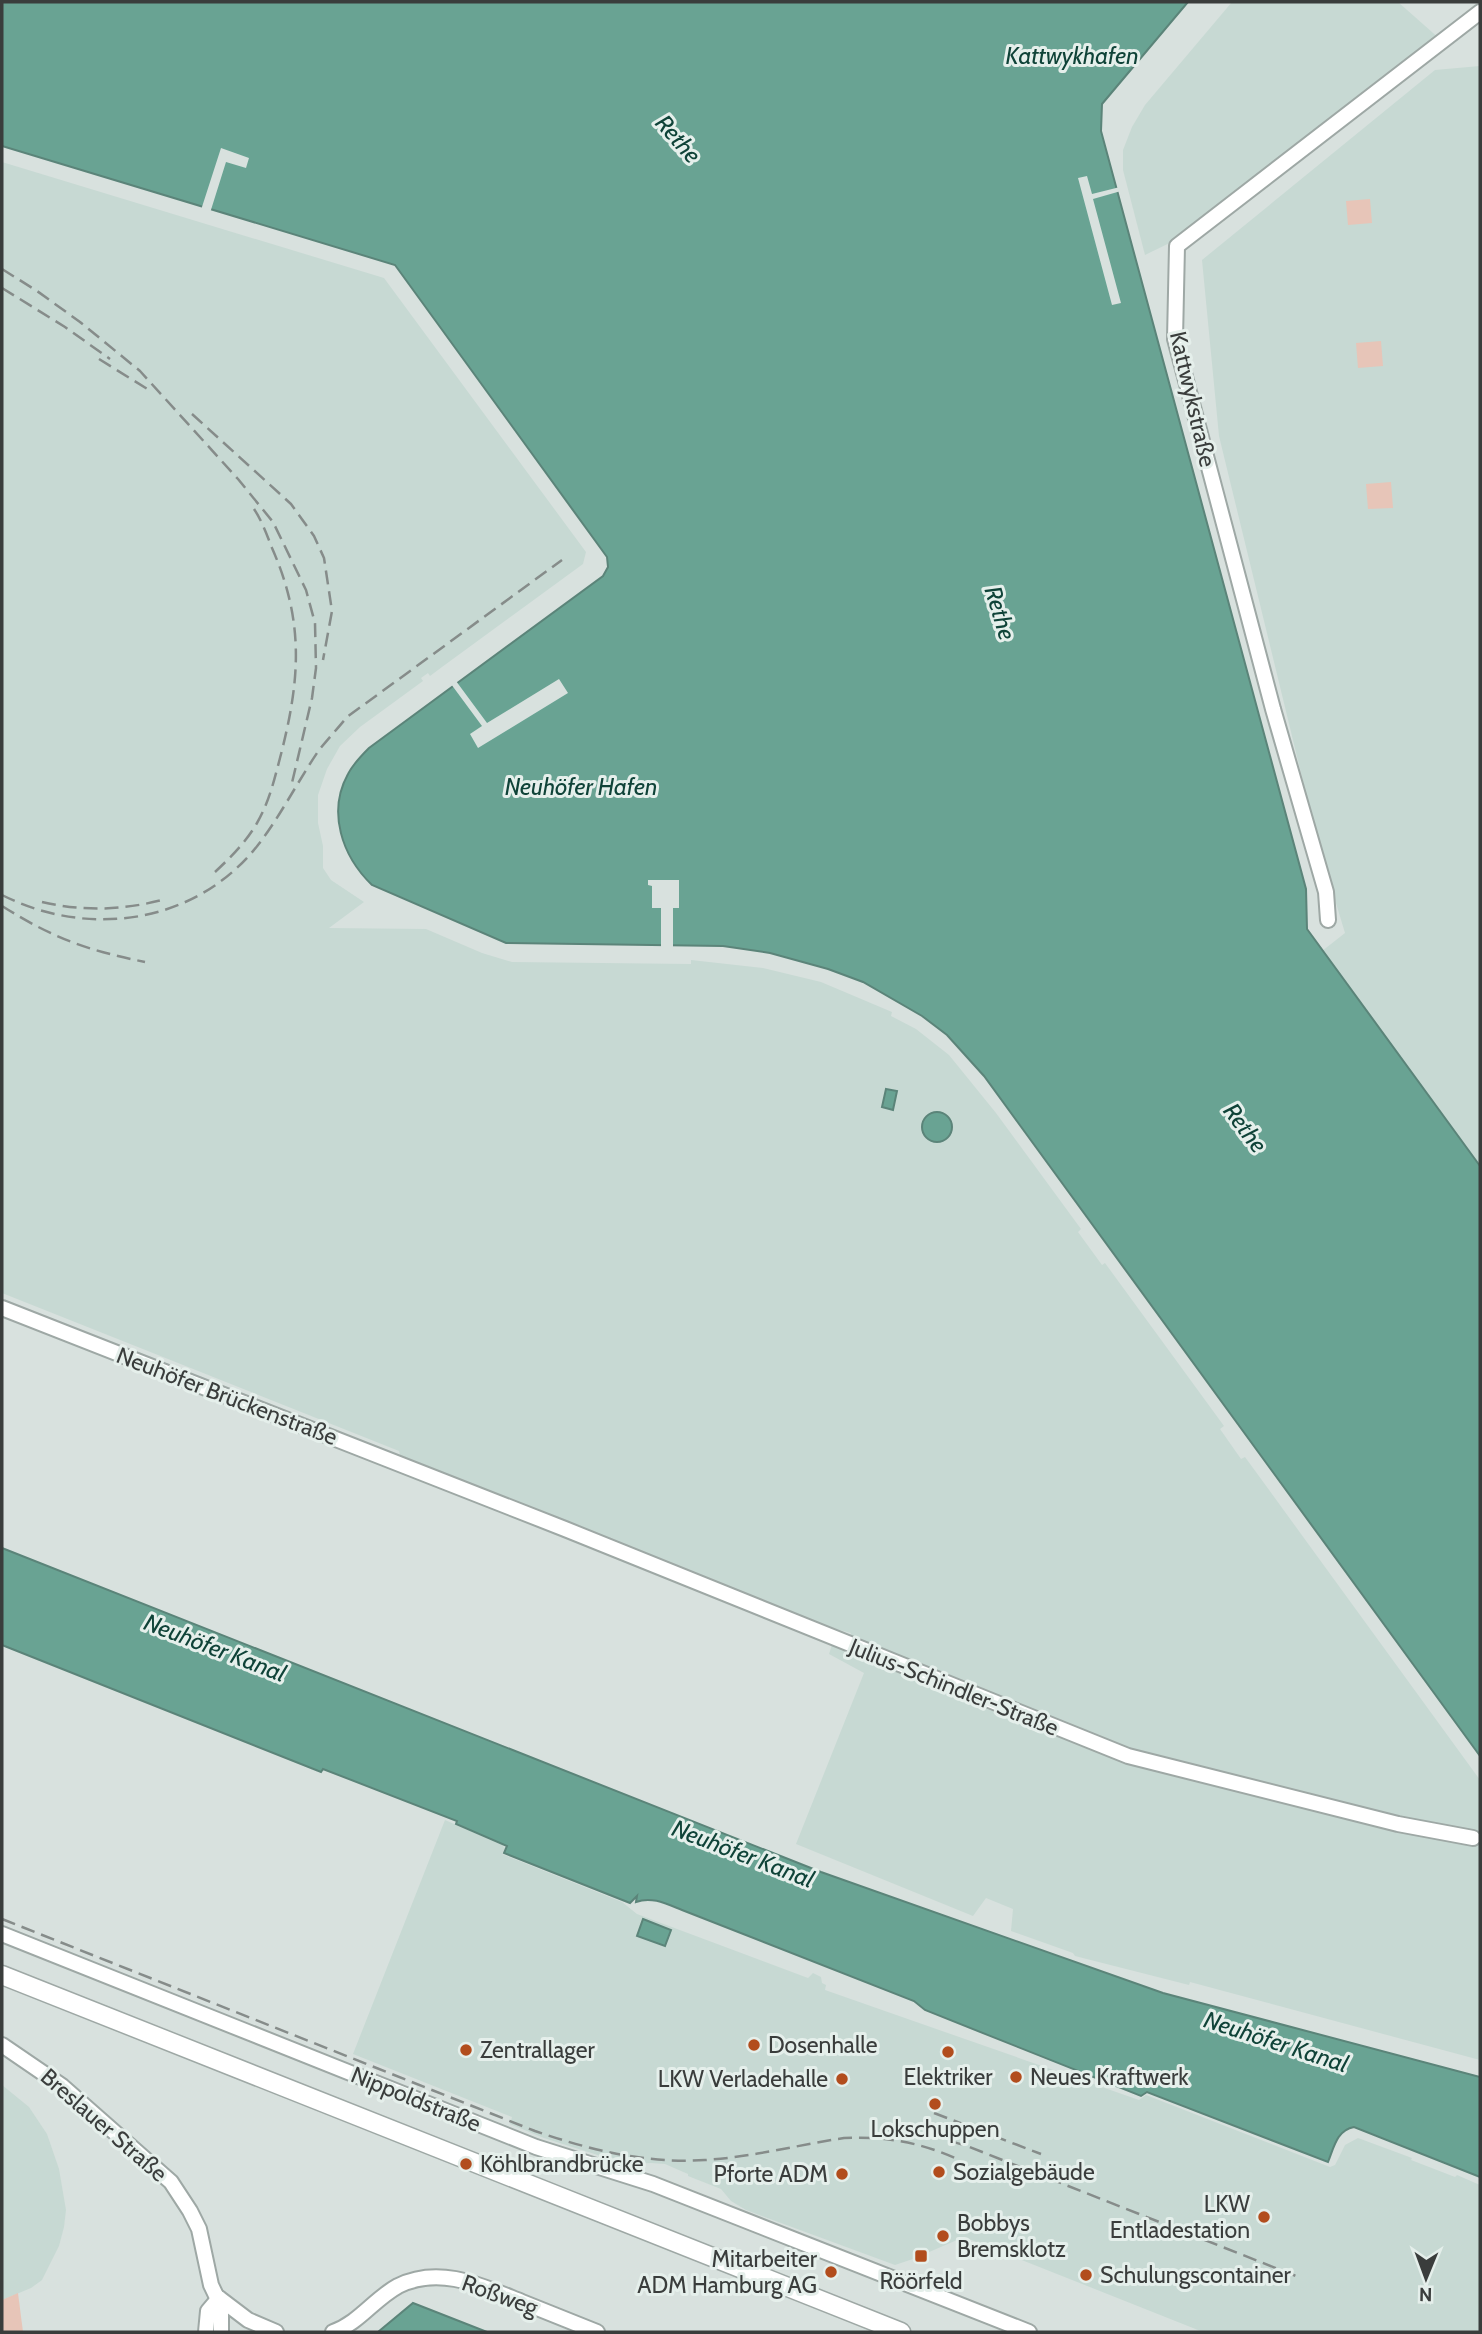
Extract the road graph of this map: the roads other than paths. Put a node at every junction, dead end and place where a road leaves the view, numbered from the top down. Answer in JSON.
{"nodes":[{"id":1,"x":1480,"y":12,"type":"edge"},
{"id":2,"x":1328,"y":920,"type":"dead end"},
{"id":3,"x":2,"y":1308,"type":"edge"},
{"id":4,"x":452,"y":1485,"type":"joint"},
{"id":5,"x":1473,"y":1838,"type":"dead end"},
{"id":6,"x":2,"y":1934,"type":"edge"},
{"id":7,"x":2,"y":1975,"type":"edge"},
{"id":8,"x":2,"y":1987,"type":"edge"},
{"id":9,"x":2,"y":2045,"type":"edge"},
{"id":10,"x":219,"y":2298,"type":"junction"},
{"id":11,"x":255,"y":2324,"type":"junction"},
{"id":12,"x":206,"y":2332,"type":"edge"},
{"id":13,"x":223,"y":2332,"type":"edge"},
{"id":14,"x":276,"y":2332,"type":"edge"},
{"id":15,"x":332,"y":2332,"type":"edge"},
{"id":16,"x":597,"y":2332,"type":"edge"},
{"id":17,"x":872,"y":2332,"type":"edge"},
{"id":18,"x":901,"y":2332,"type":"edge"},
{"id":19,"x":1029,"y":2332,"type":"edge"}],
"edges":[{"from":1,"to":2,"type":"street","name":"Kattwykstraße"},
{"from":3,"to":4,"type":"street","name":"Neuhöfer Brückenstraße"},
{"from":4,"to":5,"type":"street","name":"Julius-Schindler-Straße"},
{"from":6,"to":19,"type":"street","name":"Nippoldstraße"},
{"from":7,"to":18,"type":"main road"},
{"from":8,"to":17,"type":"main road"},
{"from":9,"to":10,"type":"street","name":"Breslauer Straße"},
{"from":10,"to":11,"type":"street"},
{"from":10,"to":12,"type":"street"},
{"from":10,"to":13,"type":"street","name":"Breslauer Straße"},
{"from":11,"to":13,"type":"street","name":"Breslauer Straße"},
{"from":11,"to":14,"type":"street"},
{"from":15,"to":16,"type":"street","name":"Roßweg"}]}
